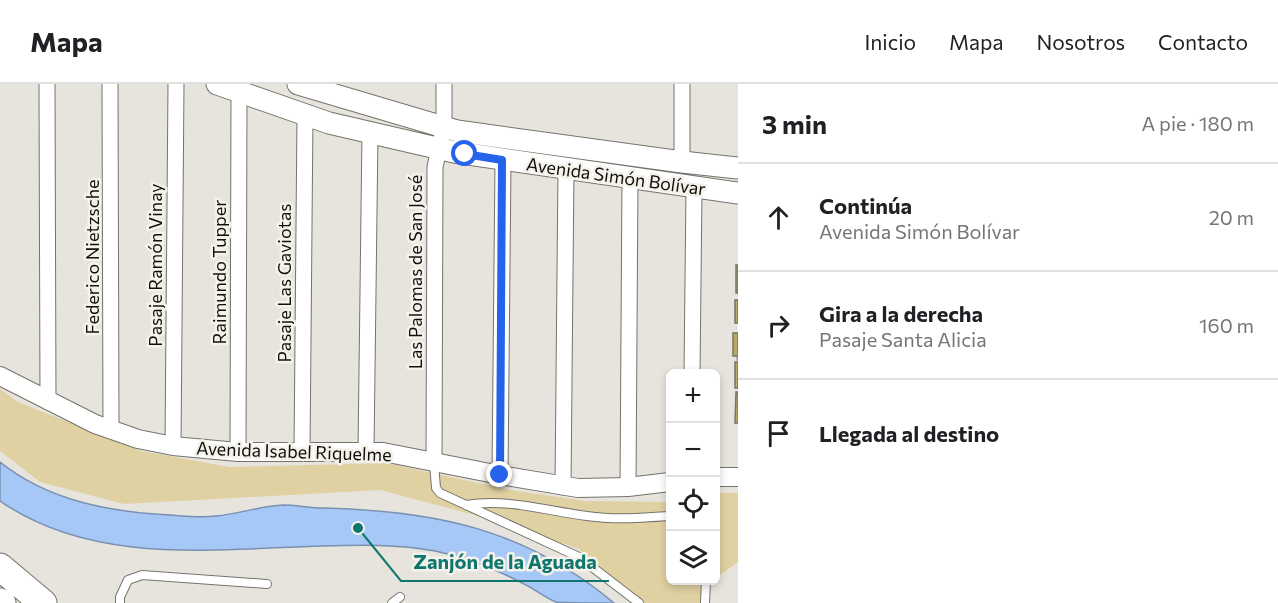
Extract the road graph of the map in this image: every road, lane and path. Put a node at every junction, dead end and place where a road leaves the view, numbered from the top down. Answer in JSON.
{"nodes":[{"id":1,"x":47,"y":84,"type":"edge"},
{"id":2,"x":111,"y":84,"type":"edge"},
{"id":3,"x":176,"y":84,"type":"edge"},
{"id":4,"x":217,"y":84,"type":"edge"},
{"id":5,"x":298,"y":84,"type":"edge"},
{"id":6,"x":444,"y":84,"type":"edge"},
{"id":7,"x":682,"y":84,"type":"edge"},
{"id":8,"x":239,"y":92,"type":"junction"},
{"id":9,"x":305,"y":115,"type":"junction"},
{"id":10,"x":444,"y":126,"type":"junction"},
{"id":11,"x":370,"y":132,"type":"junction"},
{"id":12,"x":439,"y":149,"type":"junction"},
{"id":13,"x":502,"y":160,"type":"junction"},
{"id":14,"x":682,"y":162,"type":"junction"},
{"id":15,"x":566,"y":168,"type":"junction"},
{"id":16,"x":738,"y":168,"type":"edge"},
{"id":17,"x":630,"y":177,"type":"junction"},
{"id":18,"x":694,"y":188,"type":"junction"},
{"id":19,"x":738,"y":193,"type":"edge"},
{"id":20,"x":692,"y":369,"type":"edge"},
{"id":21,"x":0,"y":376,"type":"edge"},
{"id":22,"x":48,"y":402,"type":"junction"},
{"id":23,"x":111,"y":430,"type":"junction"},
{"id":24,"x":173,"y":446,"type":"junction"},
{"id":25,"x":366,"y":451,"type":"junction"},
{"id":26,"x":238,"y":452,"type":"junction"},
{"id":27,"x":302,"y":452,"type":"junction"},
{"id":28,"x":434,"y":461,"type":"junction"},
{"id":29,"x":500,"y":475,"type":"junction"},
{"id":30,"x":720,"y":477,"type":"edge"},
{"id":31,"x":738,"y":477,"type":"edge"},
{"id":32,"x":666,"y":482,"type":"edge"},
{"id":33,"x":563,"y":487,"type":"junction"},
{"id":34,"x":628,"y":487,"type":"junction"},
{"id":35,"x":465,"y":505,"type":"junction"},
{"id":36,"x":666,"y":516,"type":"edge"},
{"id":37,"x":0,"y":567,"type":"edge"},
{"id":38,"x":267,"y":584,"type":"dead end"},
{"id":39,"x":706,"y":585,"type":"edge"},
{"id":40,"x":400,"y":597,"type":"dead end"},
{"id":41,"x":43,"y":603,"type":"edge"},
{"id":42,"x":120,"y":603,"type":"edge"},
{"id":43,"x":392,"y":603,"type":"edge"},
{"id":44,"x":639,"y":603,"type":"edge"},
{"id":45,"x":705,"y":603,"type":"edge"}],
"edges":[{"from":1,"to":22,"type":"street"},
{"from":2,"to":23,"type":"street","name":"Federico Nietzsche"},
{"from":3,"to":24,"type":"street","name":"Pasaje Ramón Vinay"},
{"from":4,"to":8,"type":"main road","name":"Avenida Simón Bolívar"},
{"from":5,"to":10,"type":"main road","name":"Avenida Simón Bolívar"},
{"from":6,"to":10,"type":"street","name":"Las Palomas de San José"},
{"from":7,"to":14,"type":"street"},
{"from":8,"to":9,"type":"main road","name":"Avenida Simón Bolívar"},
{"from":8,"to":26,"type":"street","name":"Raimundo Tupper"},
{"from":9,"to":11,"type":"main road","name":"Avenida Simón Bolívar"},
{"from":9,"to":27,"type":"street","name":"Pasaje Las Gaviotas"},
{"from":10,"to":12,"type":"street","name":"Las Palomas de San José"},
{"from":10,"to":14,"type":"main road","name":"Avenida Simón Bolívar"},
{"from":11,"to":12,"type":"main road","name":"Avenida Simón Bolívar"},
{"from":11,"to":25,"type":"street"},
{"from":12,"to":13,"type":"main road","name":"Avenida Simón Bolívar"},
{"from":12,"to":28,"type":"street","name":"Las Palomas de San José"},
{"from":13,"to":15,"type":"main road","name":"Avenida Simón Bolívar"},
{"from":13,"to":29,"type":"street"},
{"from":14,"to":16,"type":"main road","name":"Avenida Simón Bolívar"},
{"from":15,"to":17,"type":"main road","name":"Avenida Simón Bolívar"},
{"from":15,"to":33,"type":"street"},
{"from":17,"to":18,"type":"main road","name":"Avenida Simón Bolívar"},
{"from":17,"to":34,"type":"street"},
{"from":18,"to":19,"type":"main road","name":"Avenida Simón Bolívar"},
{"from":18,"to":20,"type":"street"},
{"from":21,"to":22,"type":"street","name":"Avenida Isabel Riquelme"},
{"from":22,"to":23,"type":"street","name":"Avenida Isabel Riquelme"},
{"from":23,"to":24,"type":"street","name":"Avenida Isabel Riquelme"},
{"from":24,"to":26,"type":"street","name":"Avenida Isabel Riquelme"},
{"from":25,"to":27,"type":"street","name":"Avenida Isabel Riquelme"},
{"from":25,"to":28,"type":"street","name":"Avenida Isabel Riquelme"},
{"from":26,"to":27,"type":"street","name":"Avenida Isabel Riquelme"},
{"from":28,"to":29,"type":"street","name":"Avenida Isabel Riquelme"},
{"from":28,"to":35,"type":"lane"},
{"from":29,"to":33,"type":"street","name":"Avenida Isabel Riquelme"},
{"from":30,"to":31,"type":"street"},
{"from":32,"to":34,"type":"street","name":"Avenida Isabel Riquelme"},
{"from":33,"to":34,"type":"street","name":"Avenida Isabel Riquelme"},
{"from":35,"to":36,"type":"lane"},
{"from":35,"to":44,"type":"lane"},
{"from":37,"to":41,"type":"highway"},
{"from":38,"to":42,"type":"lane"},
{"from":39,"to":45,"type":"lane"},
{"from":40,"to":43,"type":"lane"}]}
